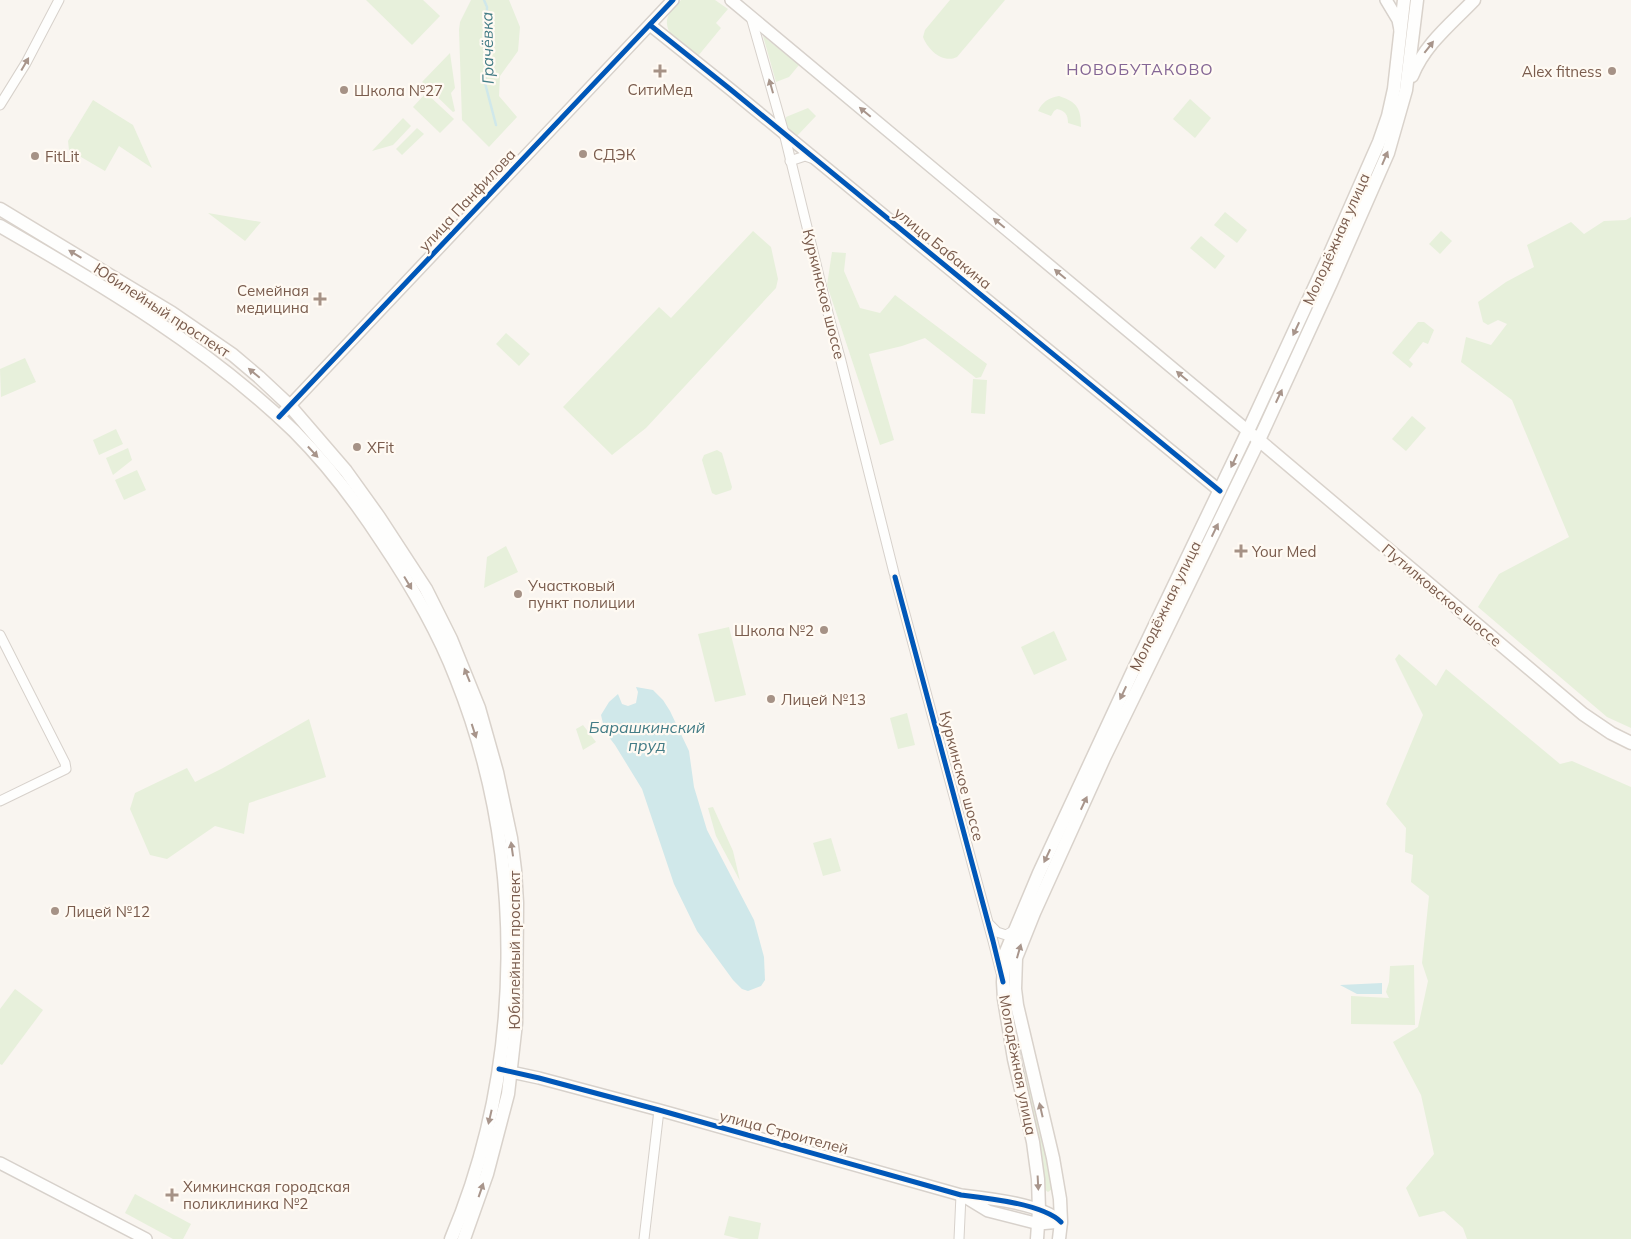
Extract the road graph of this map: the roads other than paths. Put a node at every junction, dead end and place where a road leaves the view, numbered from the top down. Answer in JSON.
{"nodes":[{"id":1,"x":60,"y":0,"type":"edge"},
{"id":2,"x":673,"y":0,"type":"edge"},
{"id":3,"x":731,"y":0,"type":"edge"},
{"id":4,"x":1386,"y":0,"type":"edge"},
{"id":5,"x":1404,"y":0,"type":"edge"},
{"id":6,"x":1416,"y":0,"type":"edge"},
{"id":7,"x":1474,"y":0,"type":"edge"},
{"id":8,"x":751,"y":16,"type":"junction"},
{"id":9,"x":650,"y":25,"type":"junction"},
{"id":10,"x":1401,"y":33,"type":"junction"},
{"id":11,"x":1406,"y":90,"type":"junction"},
{"id":12,"x":0,"y":105,"type":"edge"},
{"id":13,"x":784,"y":133,"type":"junction"},
{"id":14,"x":816,"y":160,"type":"junction"},
{"id":15,"x":790,"y":161,"type":"junction"},
{"id":16,"x":0,"y":209,"type":"edge"},
{"id":17,"x":0,"y":226,"type":"edge"},
{"id":18,"x":290,"y":406,"type":"junction"},
{"id":19,"x":279,"y":417,"type":"junction"},
{"id":20,"x":1248,"y":432,"type":"junction"},
{"id":21,"x":1259,"y":440,"type":"junction"},
{"id":22,"x":1220,"y":491,"type":"junction"},
{"id":23,"x":0,"y":635,"type":"edge"},
{"id":24,"x":1631,"y":743,"type":"edge"},
{"id":25,"x":0,"y":801,"type":"edge"},
{"id":26,"x":989,"y":923,"type":"junction"},
{"id":27,"x":1015,"y":930,"type":"junction"},
{"id":28,"x":1003,"y":982,"type":"junction"},
{"id":29,"x":505,"y":1070,"type":"junction"},
{"id":30,"x":659,"y":1110,"type":"junction"},
{"id":31,"x":0,"y":1163,"type":"edge"},
{"id":32,"x":961,"y":1195,"type":"junction"},
{"id":33,"x":1039,"y":1210,"type":"junction"},
{"id":34,"x":1061,"y":1222,"type":"junction"},
{"id":35,"x":1039,"y":1224,"type":"junction"},
{"id":36,"x":146,"y":1239,"type":"edge"},
{"id":37,"x":451,"y":1239,"type":"edge"},
{"id":38,"x":464,"y":1239,"type":"edge"},
{"id":39,"x":644,"y":1239,"type":"edge"},
{"id":40,"x":959,"y":1239,"type":"edge"},
{"id":41,"x":1037,"y":1239,"type":"edge"},
{"id":42,"x":1059,"y":1239,"type":"edge"},
{"id":43,"x":1066,"y":1239,"type":"edge"}],
"edges":[{"from":12,"to":1,"type":"street","one_way":true},
{"from":2,"to":9,"type":"street","name":"улица Панфилова"},
{"from":3,"to":8,"type":"street"},
{"from":4,"to":10,"type":"street"},
{"from":5,"to":10,"type":"main road","name":"Молодёжная улица"},
{"from":6,"to":11,"type":"main road","name":"Молодёжная улица"},
{"from":11,"to":7,"type":"main road","one_way":true},
{"from":13,"to":8,"type":"street","name":"Куркинское шоссе","one_way":true},
{"from":20,"to":8,"type":"street","one_way":true},
{"from":9,"to":13,"type":"street","name":"улица Бабакина"},
{"from":9,"to":18,"type":"street","name":"улица Панфилова"},
{"from":10,"to":20,"type":"main road","name":"Молодёжная улица","one_way":true},
{"from":21,"to":11,"type":"main road","name":"Молодёжная улица","one_way":true},
{"from":13,"to":14,"type":"street","name":"улица Бабакина"},
{"from":13,"to":15,"type":"street","name":"Куркинское шоссе"},
{"from":14,"to":15,"type":"street"},
{"from":14,"to":22,"type":"street","name":"улица Бабакина"},
{"from":15,"to":26,"type":"street","name":"Куркинское шоссе"},
{"from":18,"to":16,"type":"main road","name":"Юбилейный проспект","one_way":true},
{"from":17,"to":19,"type":"main road","name":"Юбилейный проспект"},
{"from":18,"to":19,"type":"street","name":"улица Панфилова"},
{"from":29,"to":18,"type":"main road","name":"Юбилейный проспект","one_way":true},
{"from":19,"to":29,"type":"main road","name":"Юбилейный проспект","one_way":true},
{"from":20,"to":21,"type":"main road","name":"Путилковское шоссе"},
{"from":20,"to":22,"type":"main road","name":"Молодёжная улица","one_way":true},
{"from":21,"to":24,"type":"main road","name":"Путилковское шоссе"},
{"from":34,"to":21,"type":"main road","name":"Молодёжная улица","one_way":true},
{"from":22,"to":27,"type":"main road","name":"Молодёжная улица","one_way":true},
{"from":23,"to":25,"type":"street"},
{"from":26,"to":27,"type":"street"},
{"from":26,"to":28,"type":"street","name":"Куркинское шоссе"},
{"from":27,"to":28,"type":"main road","name":"Молодёжная улица"},
{"from":28,"to":33,"type":"main road","name":"Молодёжная улица","one_way":true},
{"from":29,"to":30,"type":"street","name":"улица Строителей"},
{"from":29,"to":37,"type":"main road","name":"Юбилейный проспект","one_way":true},
{"from":38,"to":29,"type":"main road","name":"Юбилейный проспект","one_way":true},
{"from":30,"to":32,"type":"street","name":"улица Строителей"},
{"from":30,"to":39,"type":"street"},
{"from":31,"to":36,"type":"street"},
{"from":32,"to":33,"type":"street","name":"улица Строителей"},
{"from":32,"to":35,"type":"street","name":"улица Строителей"},
{"from":32,"to":40,"type":"street"},
{"from":33,"to":34,"type":"street","name":"улица Строителей"},
{"from":33,"to":35,"type":"main road","name":"Молодёжная улица"},
{"from":34,"to":35,"type":"street","name":"улица Строителей"},
{"from":34,"to":42,"type":"main road"},
{"from":34,"to":43,"type":"main road"},
{"from":35,"to":41,"type":"main road","name":"Молодёжная улица"}]}
